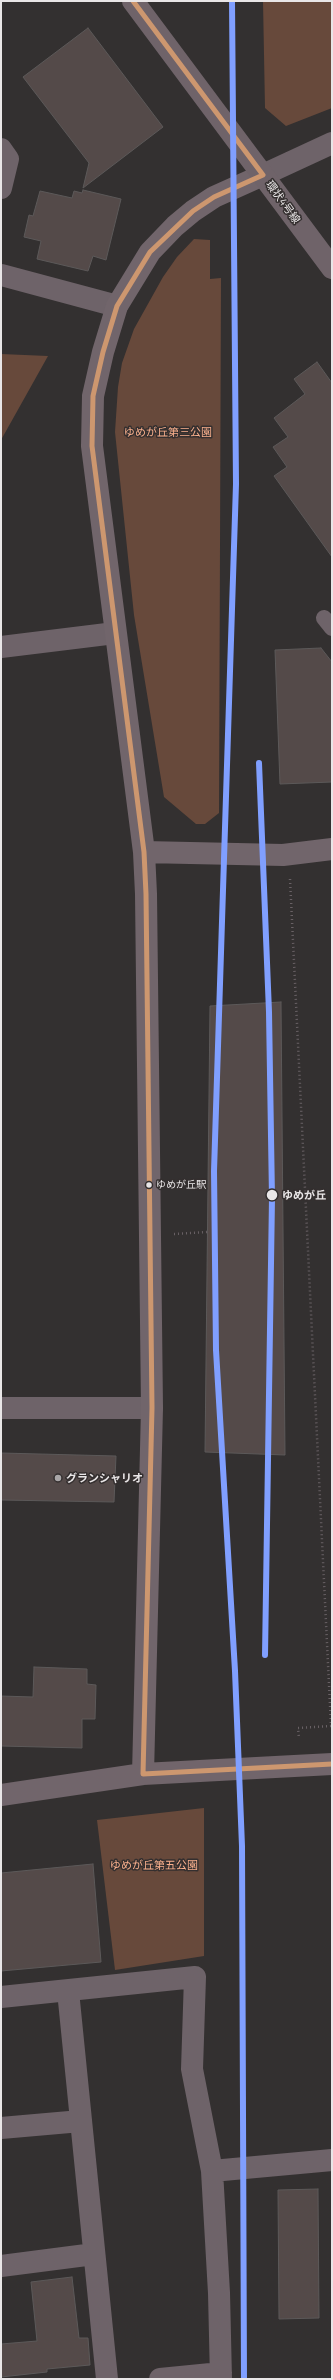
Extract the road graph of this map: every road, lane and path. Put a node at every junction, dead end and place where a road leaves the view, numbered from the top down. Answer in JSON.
{"nodes":[{"id":1,"x":134,"y":1,"type":"edge"},
{"id":2,"x":332,"y":143,"type":"edge"},
{"id":3,"x":1,"y":149,"type":"edge"},
{"id":4,"x":263,"y":175,"type":"junction"},
{"id":5,"x":1,"y":188,"type":"edge"},
{"id":6,"x":332,"y":268,"type":"edge"},
{"id":7,"x":1,"y":275,"type":"edge"},
{"id":8,"x":117,"y":306,"type":"junction"},
{"id":9,"x":115,"y":633,"type":"junction"},
{"id":10,"x":1,"y":647,"type":"edge"},
{"id":11,"x":332,"y":849,"type":"edge"},
{"id":12,"x":144,"y":852,"type":"junction"},
{"id":13,"x":290,"y":876,"type":"dead end"},
{"id":14,"x":208,"y":1232,"type":"dead end"},
{"id":15,"x":152,"y":1235,"type":"junction"},
{"id":16,"x":1,"y":1408,"type":"edge"},
{"id":17,"x":152,"y":1408,"type":"junction"},
{"id":18,"x":299,"y":1738,"type":"dead end"},
{"id":19,"x":332,"y":1764,"type":"edge"},
{"id":20,"x":143,"y":1774,"type":"junction"},
{"id":21,"x":1,"y":1795,"type":"edge"},
{"id":22,"x":68,"y":1991,"type":"junction"},
{"id":23,"x":1,"y":1997,"type":"edge"},
{"id":24,"x":81,"y":2121,"type":"junction"},
{"id":25,"x":1,"y":2128,"type":"edge"},
{"id":26,"x":332,"y":2160,"type":"edge"},
{"id":27,"x":212,"y":2171,"type":"junction"},
{"id":28,"x":94,"y":2254,"type":"junction"},
{"id":29,"x":1,"y":2266,"type":"edge"},
{"id":30,"x":221,"y":2376,"type":"edge"},
{"id":31,"x":107,"y":2379,"type":"edge"},
{"id":32,"x":160,"y":2379,"type":"edge"}],
"edges":[{"from":1,"to":4,"type":"main road","name":"環状4号線"},
{"from":2,"to":4,"type":"street"},
{"from":3,"to":5,"type":"street"},
{"from":4,"to":6,"type":"main road","name":"環状4号線"},
{"from":4,"to":8,"type":"street"},
{"from":7,"to":8,"type":"street"},
{"from":8,"to":9,"type":"street"},
{"from":9,"to":10,"type":"street"},
{"from":9,"to":12,"type":"street"},
{"from":11,"to":12,"type":"street"},
{"from":12,"to":15,"type":"street"},
{"from":13,"to":18,"type":"path"},
{"from":14,"to":15,"type":"path"},
{"from":15,"to":17,"type":"street"},
{"from":16,"to":17,"type":"street"},
{"from":17,"to":20,"type":"street"},
{"from":19,"to":20,"type":"street"},
{"from":20,"to":21,"type":"street"},
{"from":22,"to":23,"type":"street"},
{"from":22,"to":24,"type":"street"},
{"from":22,"to":27,"type":"street"},
{"from":24,"to":25,"type":"street"},
{"from":24,"to":28,"type":"street"},
{"from":26,"to":27,"type":"street"},
{"from":27,"to":30,"type":"street"},
{"from":28,"to":29,"type":"street"},
{"from":28,"to":31,"type":"street"},
{"from":30,"to":32,"type":"street"}]}
